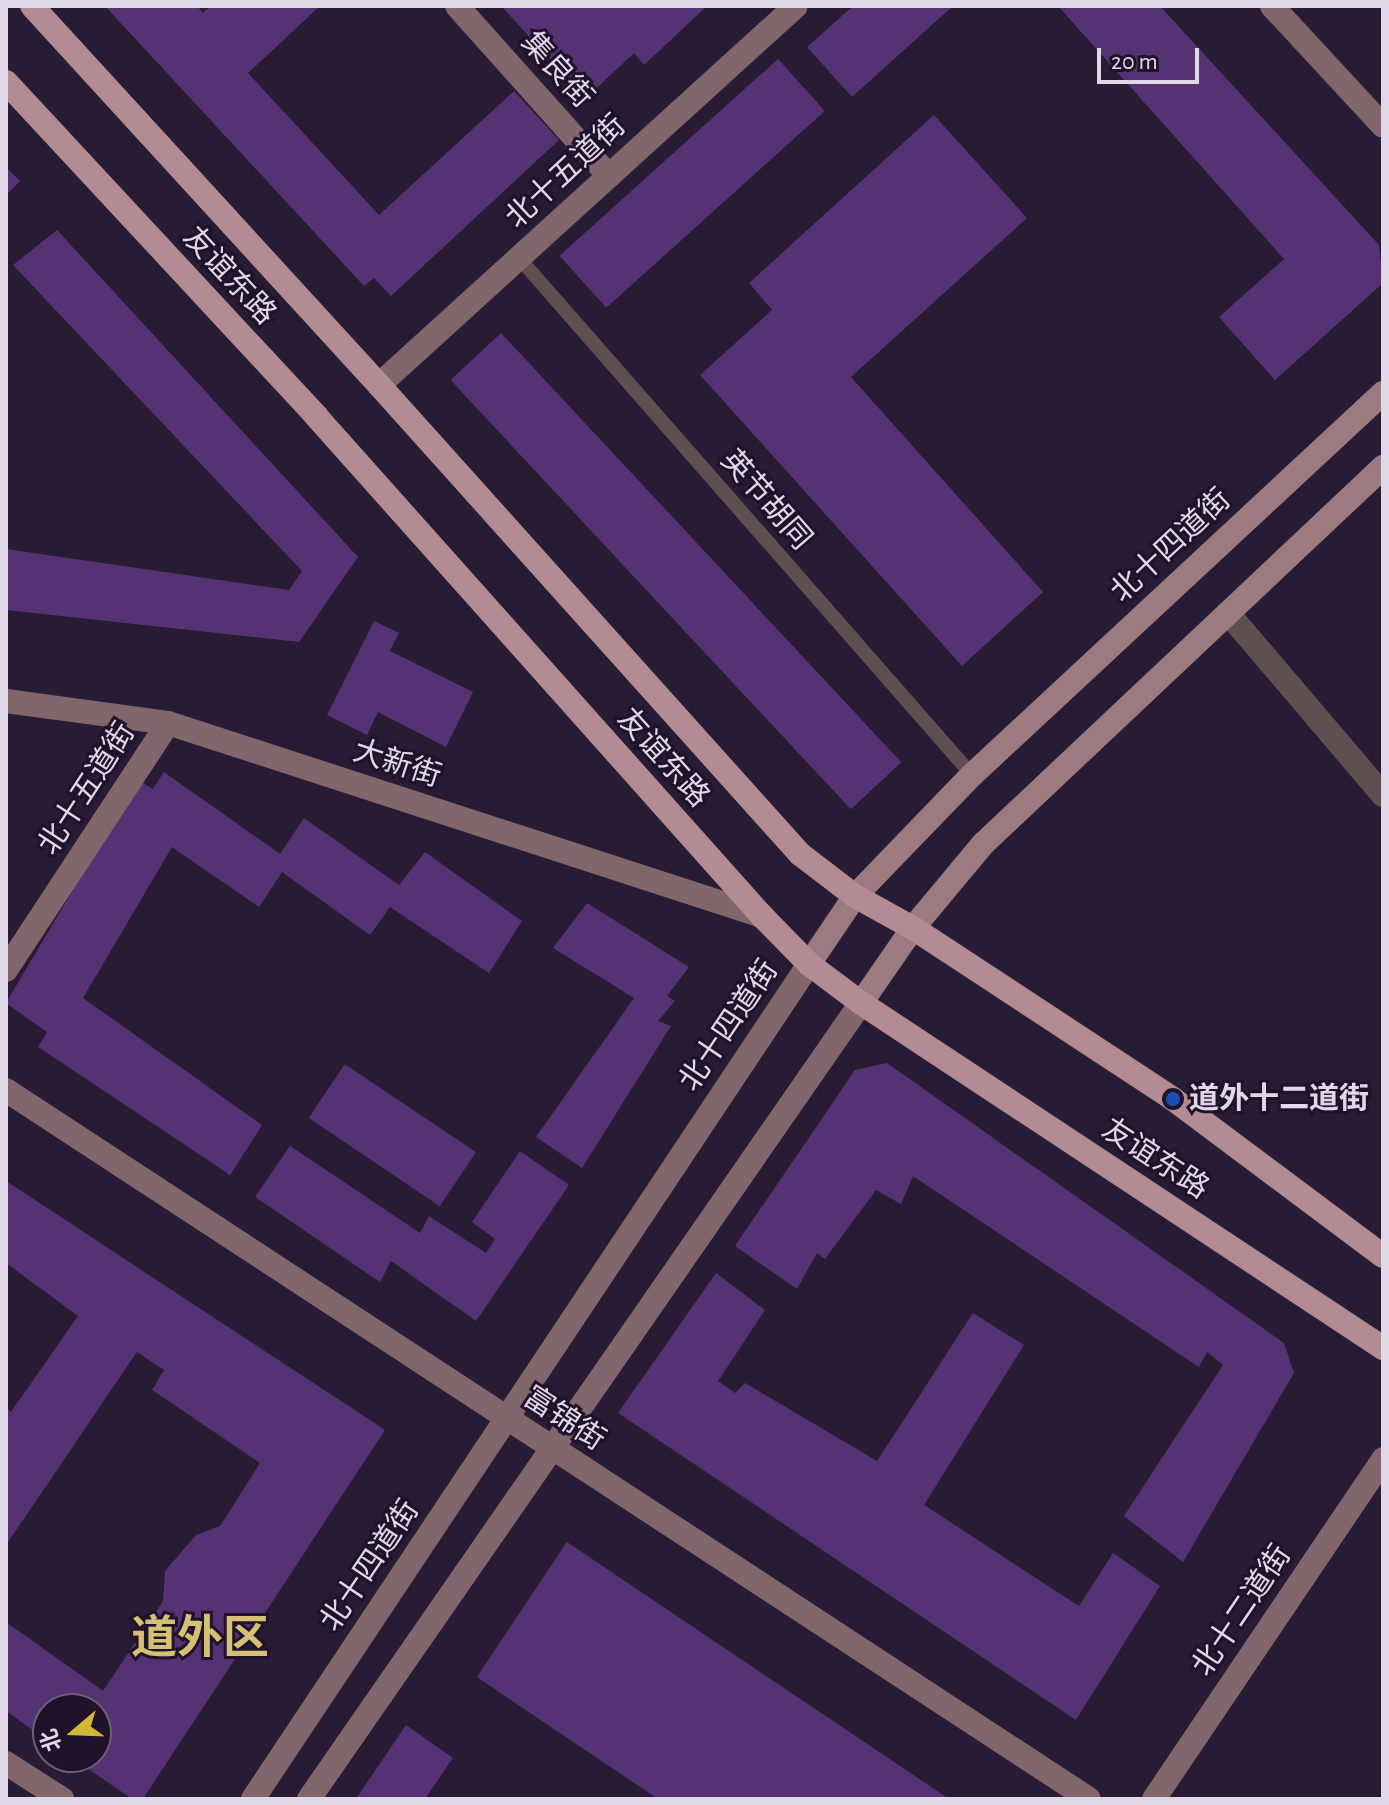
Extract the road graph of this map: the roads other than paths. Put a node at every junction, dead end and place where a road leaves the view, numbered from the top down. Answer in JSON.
{"nodes":[{"id":1,"x":32,"y":6,"type":"edge"},
{"id":2,"x":457,"y":6,"type":"edge"},
{"id":3,"x":796,"y":6,"type":"edge"},
{"id":4,"x":1272,"y":6,"type":"edge"},
{"id":5,"x":6,"y":82,"type":"edge"},
{"id":6,"x":1383,"y":126,"type":"edge"},
{"id":7,"x":609,"y":176,"type":"junction"},
{"id":8,"x":520,"y":259,"type":"junction"},
{"id":9,"x":379,"y":385,"type":"junction"},
{"id":10,"x":1383,"y":393,"type":"edge"},
{"id":11,"x":1383,"y":467,"type":"edge"},
{"id":12,"x":1228,"y":613,"type":"junction"},
{"id":13,"x":6,"y":701,"type":"edge"},
{"id":14,"x":168,"y":723,"type":"junction"},
{"id":15,"x":972,"y":775,"type":"junction"},
{"id":16,"x":1383,"y":795,"type":"edge"},
{"id":17,"x":855,"y":896,"type":"junction"},
{"id":18,"x":762,"y":916,"type":"junction"},
{"id":19,"x":913,"y":928,"type":"junction"},
{"id":20,"x":809,"y":964,"type":"junction"},
{"id":21,"x":6,"y":970,"type":"edge"},
{"id":22,"x":861,"y":1003,"type":"junction"},
{"id":23,"x":6,"y":1090,"type":"edge"},
{"id":24,"x":1383,"y":1256,"type":"edge"},
{"id":25,"x":1383,"y":1348,"type":"edge"},
{"id":26,"x":506,"y":1419,"type":"junction"},
{"id":27,"x":551,"y":1449,"type":"junction"},
{"id":28,"x":1383,"y":1459,"type":"edge"},
{"id":29,"x":6,"y":1763,"type":"edge"},
{"id":30,"x":62,"y":1799,"type":"edge"},
{"id":31,"x":253,"y":1799,"type":"edge"},
{"id":32,"x":309,"y":1799,"type":"edge"},
{"id":33,"x":1089,"y":1799,"type":"edge"},
{"id":34,"x":1154,"y":1799,"type":"edge"}],
"edges":[{"from":1,"to":9,"type":"highway","name":"友谊东路"},
{"from":2,"to":7,"type":"street","name":"集良街"},
{"from":3,"to":7,"type":"street","name":"北十五道街"},
{"from":4,"to":6,"type":"street"},
{"from":5,"to":18,"type":"highway","name":"友谊东路"},
{"from":7,"to":8,"type":"street","name":"北十五道街"},
{"from":8,"to":9,"type":"street","name":"北十五道街"},
{"from":8,"to":15,"type":"lane","name":"英节胡同"},
{"from":9,"to":17,"type":"highway","name":"友谊东路"},
{"from":10,"to":15,"type":"main road","name":"北十四道街"},
{"from":11,"to":12,"type":"main road"},
{"from":12,"to":16,"type":"street"},
{"from":12,"to":19,"type":"main road"},
{"from":13,"to":14,"type":"street","name":"大新街"},
{"from":14,"to":18,"type":"street","name":"大新街"},
{"from":14,"to":21,"type":"street","name":"北十五道街"},
{"from":15,"to":17,"type":"main road","name":"北十四道街"},
{"from":17,"to":19,"type":"highway","name":"友谊东路"},
{"from":17,"to":20,"type":"main road","name":"北十四道街"},
{"from":18,"to":20,"type":"highway","name":"友谊东路"},
{"from":19,"to":22,"type":"main road"},
{"from":19,"to":24,"type":"highway","name":"友谊东路"},
{"from":20,"to":22,"type":"highway","name":"友谊东路"},
{"from":20,"to":26,"type":"street","name":"北十四道街"},
{"from":22,"to":25,"type":"highway","name":"友谊东路"},
{"from":22,"to":27,"type":"street"},
{"from":23,"to":26,"type":"street","name":"富锦街"},
{"from":26,"to":27,"type":"street","name":"富锦街"},
{"from":26,"to":31,"type":"street","name":"北十四道街"},
{"from":27,"to":32,"type":"street"},
{"from":27,"to":33,"type":"street","name":"富锦街"},
{"from":28,"to":34,"type":"street","name":"北十二道街"},
{"from":29,"to":30,"type":"street"}]}
